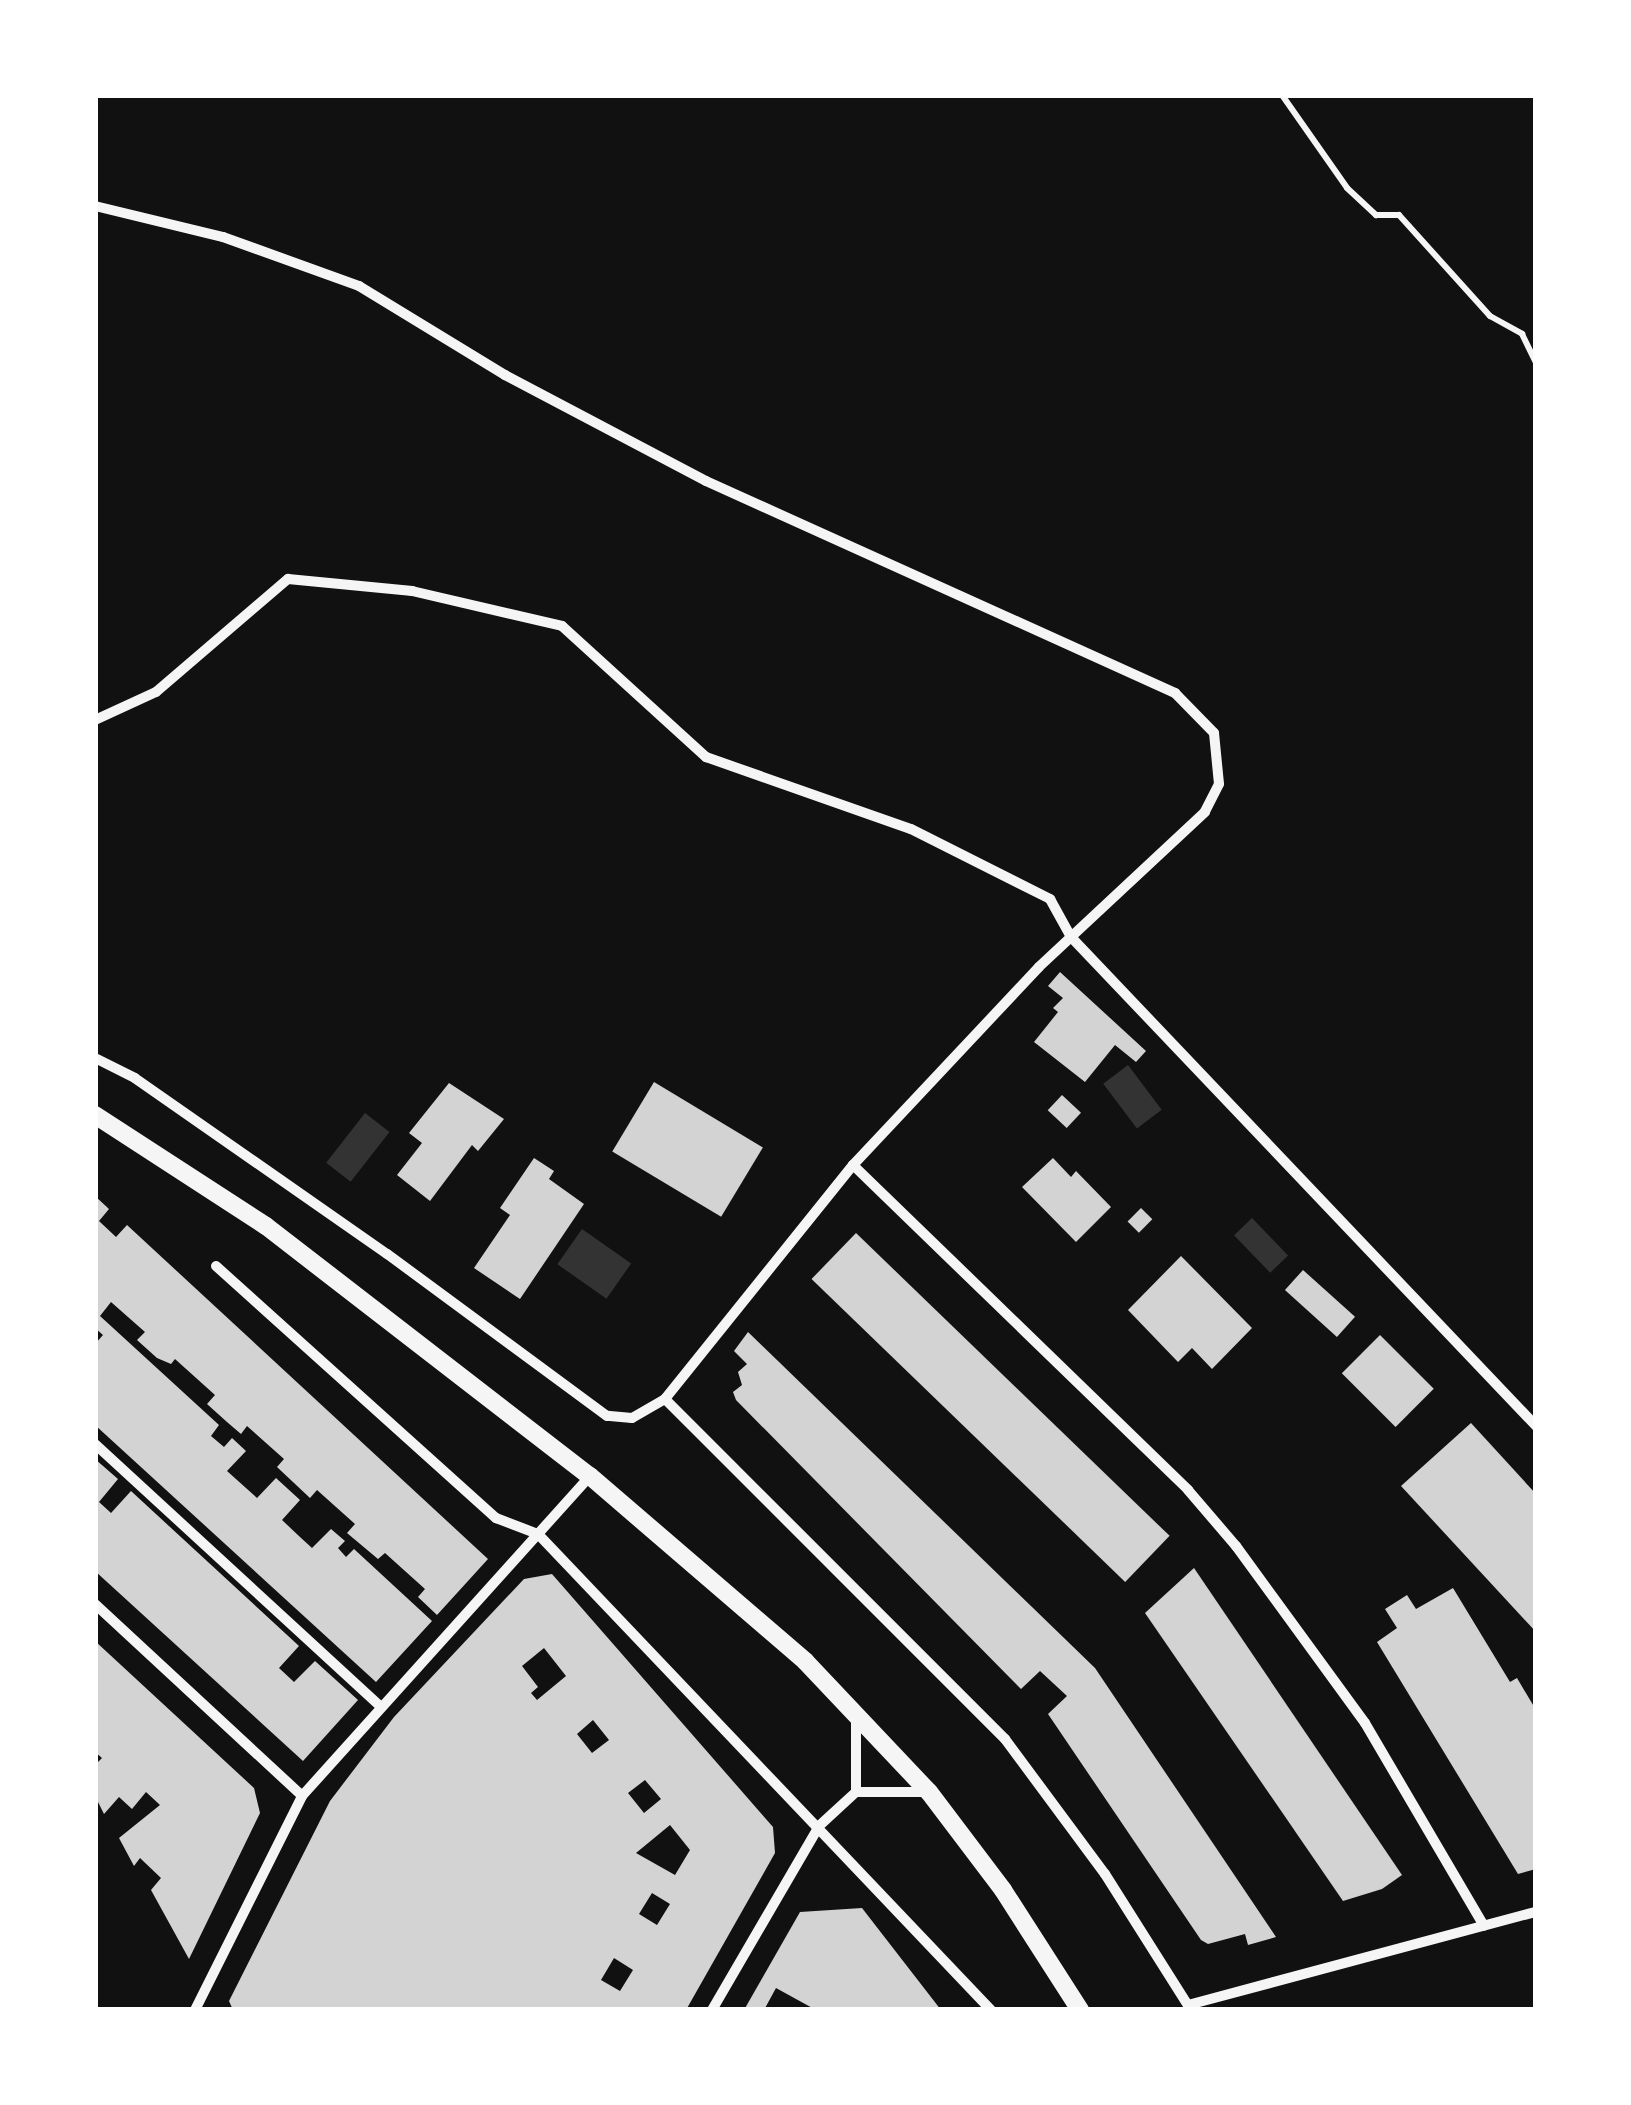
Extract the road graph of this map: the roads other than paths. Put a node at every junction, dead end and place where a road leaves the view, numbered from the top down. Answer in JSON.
{"nodes":[{"id":1,"x":95,"y":206,"type":"edge"},
{"id":2,"x":95,"y":720,"type":"edge"},
{"id":3,"x":1070,"y":936,"type":"junction"},
{"id":4,"x":95,"y":1058,"type":"edge"},
{"id":5,"x":95,"y":1115,"type":"edge"},
{"id":6,"x":853,"y":1164,"type":"junction"},
{"id":7,"x":216,"y":1266,"type":"dead end"},
{"id":8,"x":665,"y":1399,"type":"junction"},
{"id":9,"x":1536,"y":1426,"type":"edge"},
{"id":10,"x":95,"y":1444,"type":"edge"},
{"id":11,"x":590,"y":1476,"type":"junction"},
{"id":12,"x":538,"y":1534,"type":"junction"},
{"id":13,"x":95,"y":1604,"type":"edge"},
{"id":14,"x":378,"y":1704,"type":"junction"},
{"id":15,"x":856,"y":1712,"type":"junction"},
{"id":16,"x":856,"y":1792,"type":"junction"},
{"id":17,"x":930,"y":1792,"type":"junction"},
{"id":18,"x":302,"y":1796,"type":"junction"},
{"id":19,"x":819,"y":1826,"type":"junction"},
{"id":20,"x":1536,"y":1912,"type":"edge"},
{"id":21,"x":1484,"y":1926,"type":"junction"},
{"id":22,"x":1189,"y":2008,"type":"edge"},
{"id":23,"x":195,"y":2009,"type":"edge"},
{"id":24,"x":712,"y":2010,"type":"edge"},
{"id":25,"x":992,"y":2010,"type":"edge"},
{"id":26,"x":1080,"y":2010,"type":"edge"}],
"edges":[{"from":1,"to":3,"type":"street"},
{"from":2,"to":3,"type":"street"},
{"from":3,"to":6,"type":"street"},
{"from":3,"to":9,"type":"street"},
{"from":4,"to":8,"type":"street"},
{"from":5,"to":11,"type":"street"},
{"from":6,"to":8,"type":"street"},
{"from":6,"to":21,"type":"street"},
{"from":7,"to":12,"type":"street"},
{"from":8,"to":22,"type":"street"},
{"from":10,"to":14,"type":"street"},
{"from":11,"to":12,"type":"street"},
{"from":11,"to":15,"type":"street"},
{"from":12,"to":14,"type":"street"},
{"from":12,"to":19,"type":"street"},
{"from":13,"to":18,"type":"street"},
{"from":14,"to":18,"type":"street"},
{"from":15,"to":16,"type":"street"},
{"from":15,"to":17,"type":"street"},
{"from":16,"to":17,"type":"street"},
{"from":16,"to":19,"type":"street"},
{"from":17,"to":26,"type":"street"},
{"from":18,"to":23,"type":"street"},
{"from":19,"to":24,"type":"street"},
{"from":19,"to":25,"type":"street"},
{"from":20,"to":21,"type":"street"},
{"from":21,"to":22,"type":"street"}]}
